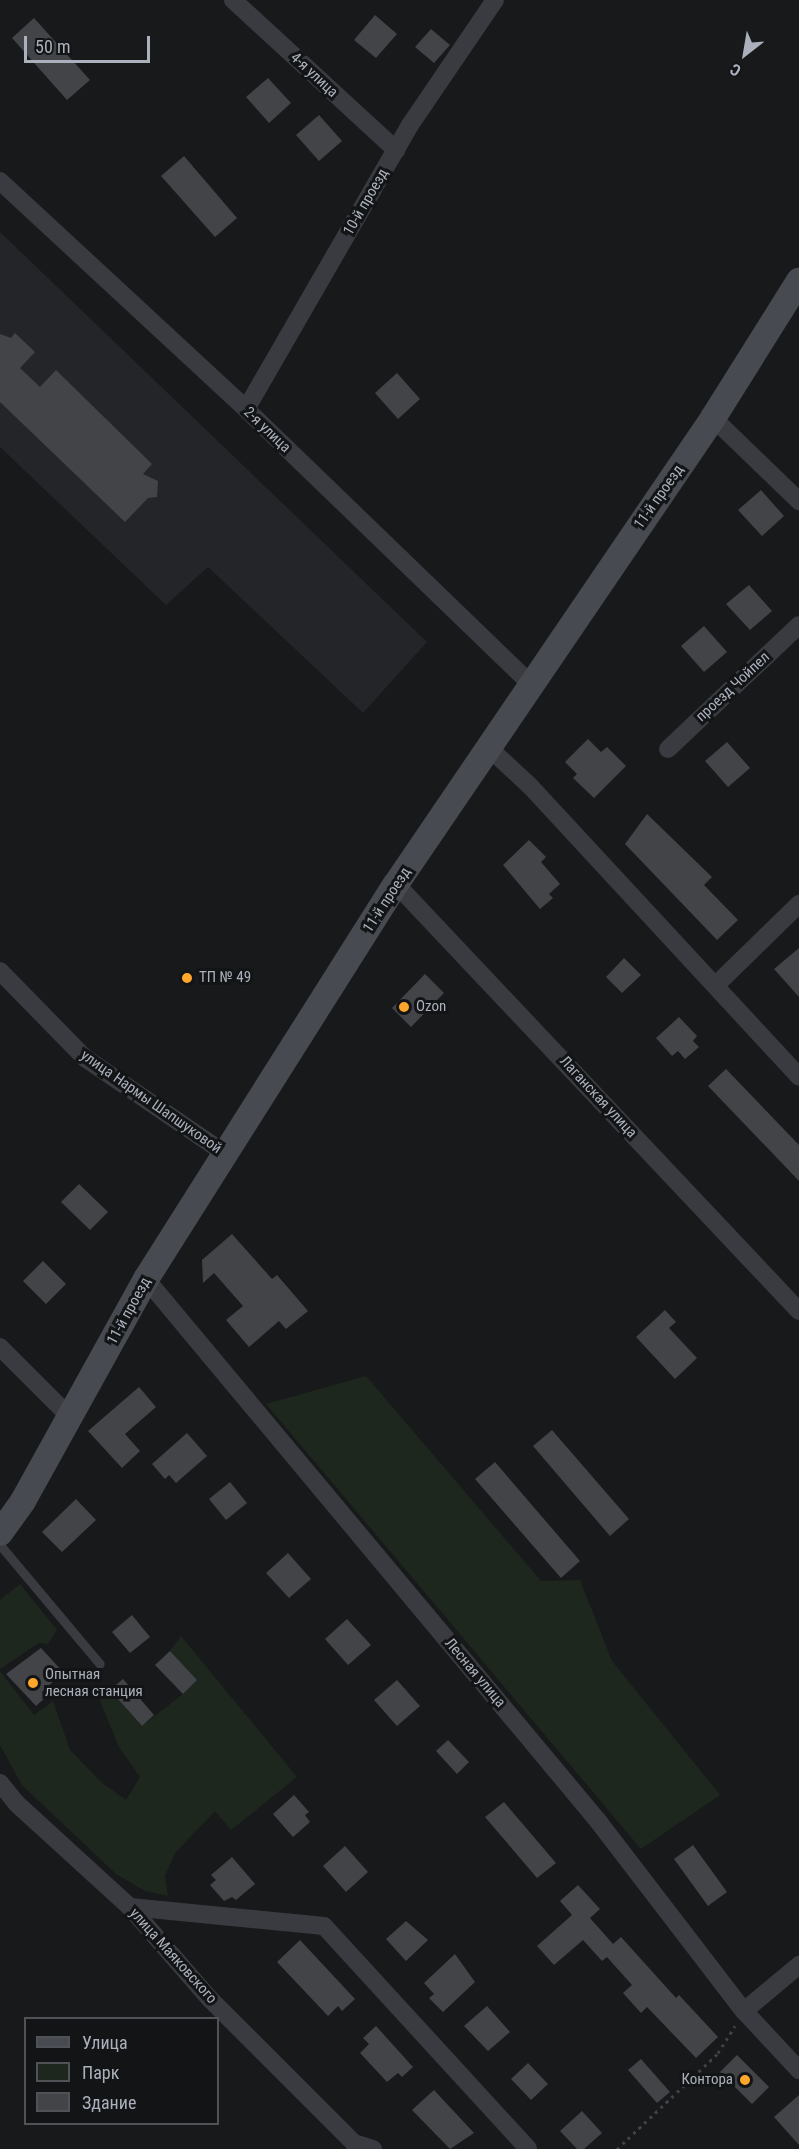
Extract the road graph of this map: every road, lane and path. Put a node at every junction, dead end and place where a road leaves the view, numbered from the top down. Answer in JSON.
{"nodes":[{"id":1,"x":233,"y":0,"type":"edge"},
{"id":2,"x":495,"y":0,"type":"edge"},
{"id":3,"x":396,"y":150,"type":"junction"},
{"id":4,"x":0,"y":181,"type":"edge"},
{"id":5,"x":799,"y":282,"type":"edge"},
{"id":6,"x":246,"y":410,"type":"junction"},
{"id":7,"x":713,"y":418,"type":"junction"},
{"id":8,"x":799,"y":501,"type":"edge"},
{"id":9,"x":799,"y":625,"type":"edge"},
{"id":10,"x":530,"y":683,"type":"junction"},
{"id":11,"x":489,"y":748,"type":"junction"},
{"id":12,"x":668,"y":748,"type":"dead end"},
{"id":13,"x":396,"y":884,"type":"junction"},
{"id":14,"x":799,"y":904,"type":"edge"},
{"id":15,"x":0,"y":971,"type":"edge"},
{"id":16,"x":717,"y":984,"type":"junction"},
{"id":17,"x":799,"y":1076,"type":"edge"},
{"id":18,"x":227,"y":1155,"type":"junction"},
{"id":19,"x":146,"y":1279,"type":"junction"},
{"id":20,"x":799,"y":1311,"type":"edge"},
{"id":21,"x":0,"y":1347,"type":"edge"},
{"id":22,"x":70,"y":1416,"type":"junction"},
{"id":23,"x":0,"y":1533,"type":"edge"},
{"id":24,"x":0,"y":1545,"type":"edge"},
{"id":25,"x":100,"y":1665,"type":"dead end"},
{"id":26,"x":0,"y":1783,"type":"edge"},
{"id":27,"x":130,"y":1908,"type":"junction"},
{"id":28,"x":799,"y":1965,"type":"edge"},
{"id":29,"x":744,"y":2011,"type":"junction"},
{"id":30,"x":799,"y":2070,"type":"edge"},
{"id":31,"x":373,"y":2149,"type":"edge"},
{"id":32,"x":528,"y":2149,"type":"edge"},
{"id":33,"x":617,"y":2149,"type":"edge"}],
"edges":[{"from":1,"to":3,"type":"street","name":"4-я улица"},
{"from":2,"to":3,"type":"street","name":"10-й проезд"},
{"from":3,"to":6,"type":"street","name":"10-й проезд"},
{"from":4,"to":6,"type":"street","name":"2-я улица"},
{"from":5,"to":7,"type":"street","name":"11-й проезд"},
{"from":6,"to":10,"type":"street","name":"2-я улица"},
{"from":7,"to":8,"type":"street"},
{"from":7,"to":10,"type":"street","name":"11-й проезд"},
{"from":9,"to":12,"type":"street","name":"проезд Чойпел"},
{"from":10,"to":11,"type":"street","name":"11-й проезд"},
{"from":11,"to":13,"type":"street","name":"11-й проезд"},
{"from":11,"to":16,"type":"street"},
{"from":13,"to":18,"type":"street","name":"11-й проезд"},
{"from":13,"to":20,"type":"street","name":"Лаганская улица"},
{"from":14,"to":16,"type":"street"},
{"from":15,"to":18,"type":"street","name":"улица Нармы Шапшуковой"},
{"from":16,"to":17,"type":"street"},
{"from":18,"to":19,"type":"street","name":"11-й проезд"},
{"from":19,"to":22,"type":"street","name":"11-й проезд"},
{"from":19,"to":29,"type":"street","name":"Лесная улица"},
{"from":21,"to":22,"type":"street"},
{"from":22,"to":23,"type":"street","name":"11-й проезд"},
{"from":24,"to":25,"type":"lane"},
{"from":26,"to":27,"type":"street","name":"улица Маяковского"},
{"from":27,"to":31,"type":"street","name":"улица Маяковского"},
{"from":27,"to":32,"type":"street"},
{"from":28,"to":29,"type":"street"},
{"from":29,"to":30,"type":"street","name":"Лесная улица"},
{"from":29,"to":33,"type":"path"}]}
